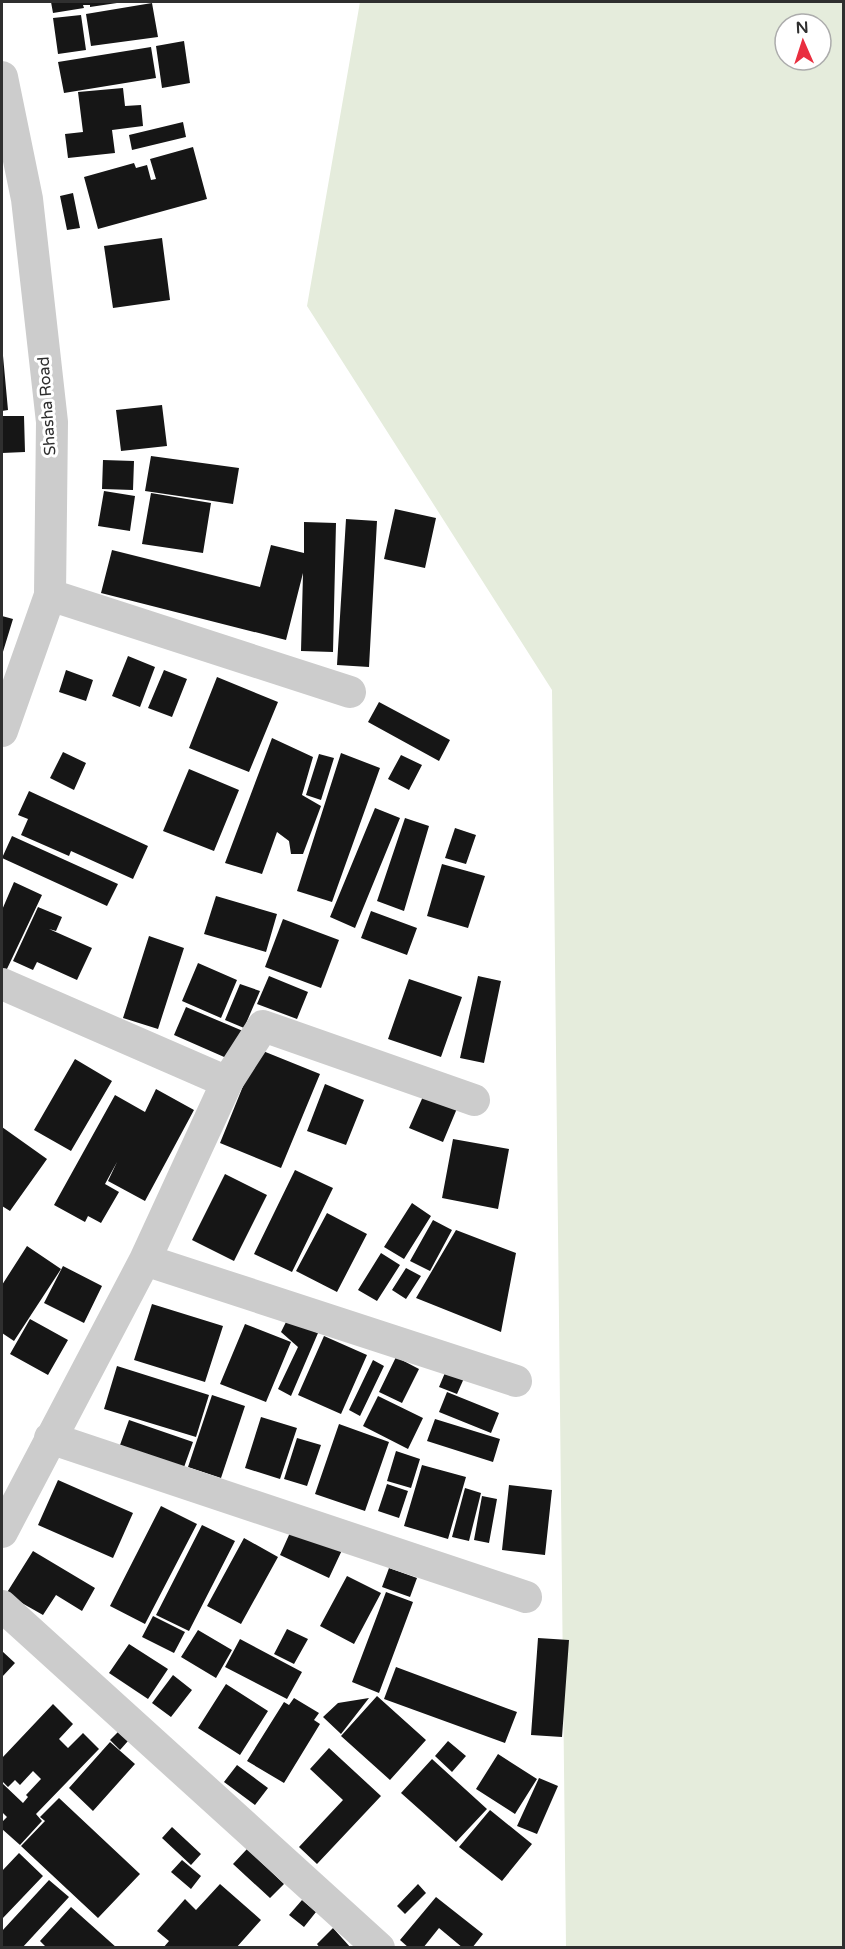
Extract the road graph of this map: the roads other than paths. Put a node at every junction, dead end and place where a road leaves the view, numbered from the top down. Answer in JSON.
{"nodes":[{"id":1,"x":2,"y":77,"type":"edge"},
{"id":2,"x":50,"y":595,"type":"junction"},
{"id":3,"x":351,"y":692,"type":"dead end"},
{"id":4,"x":4,"y":715,"type":"edge"},
{"id":5,"x":2,"y":984,"type":"edge"},
{"id":6,"x":227,"y":1082,"type":"junction"},
{"id":7,"x":474,"y":1100,"type":"dead end"},
{"id":8,"x":145,"y":1260,"type":"junction"},
{"id":9,"x":516,"y":1381,"type":"dead end"},
{"id":10,"x":50,"y":1438,"type":"junction"},
{"id":11,"x":2,"y":1532,"type":"edge"},
{"id":12,"x":526,"y":1597,"type":"dead end"},
{"id":13,"x":2,"y":1606,"type":"edge"},
{"id":14,"x":379,"y":1947,"type":"edge"}],
"edges":[{"from":1,"to":2,"type":"street","name":"Shasha Road"},
{"from":2,"to":3,"type":"street"},
{"from":2,"to":4,"type":"street","name":"Shasha Road"},
{"from":5,"to":6,"type":"street"},
{"from":6,"to":7,"type":"street"},
{"from":6,"to":8,"type":"street"},
{"from":8,"to":9,"type":"street"},
{"from":8,"to":10,"type":"street"},
{"from":10,"to":11,"type":"street"},
{"from":10,"to":12,"type":"street"},
{"from":13,"to":14,"type":"street"}]}
